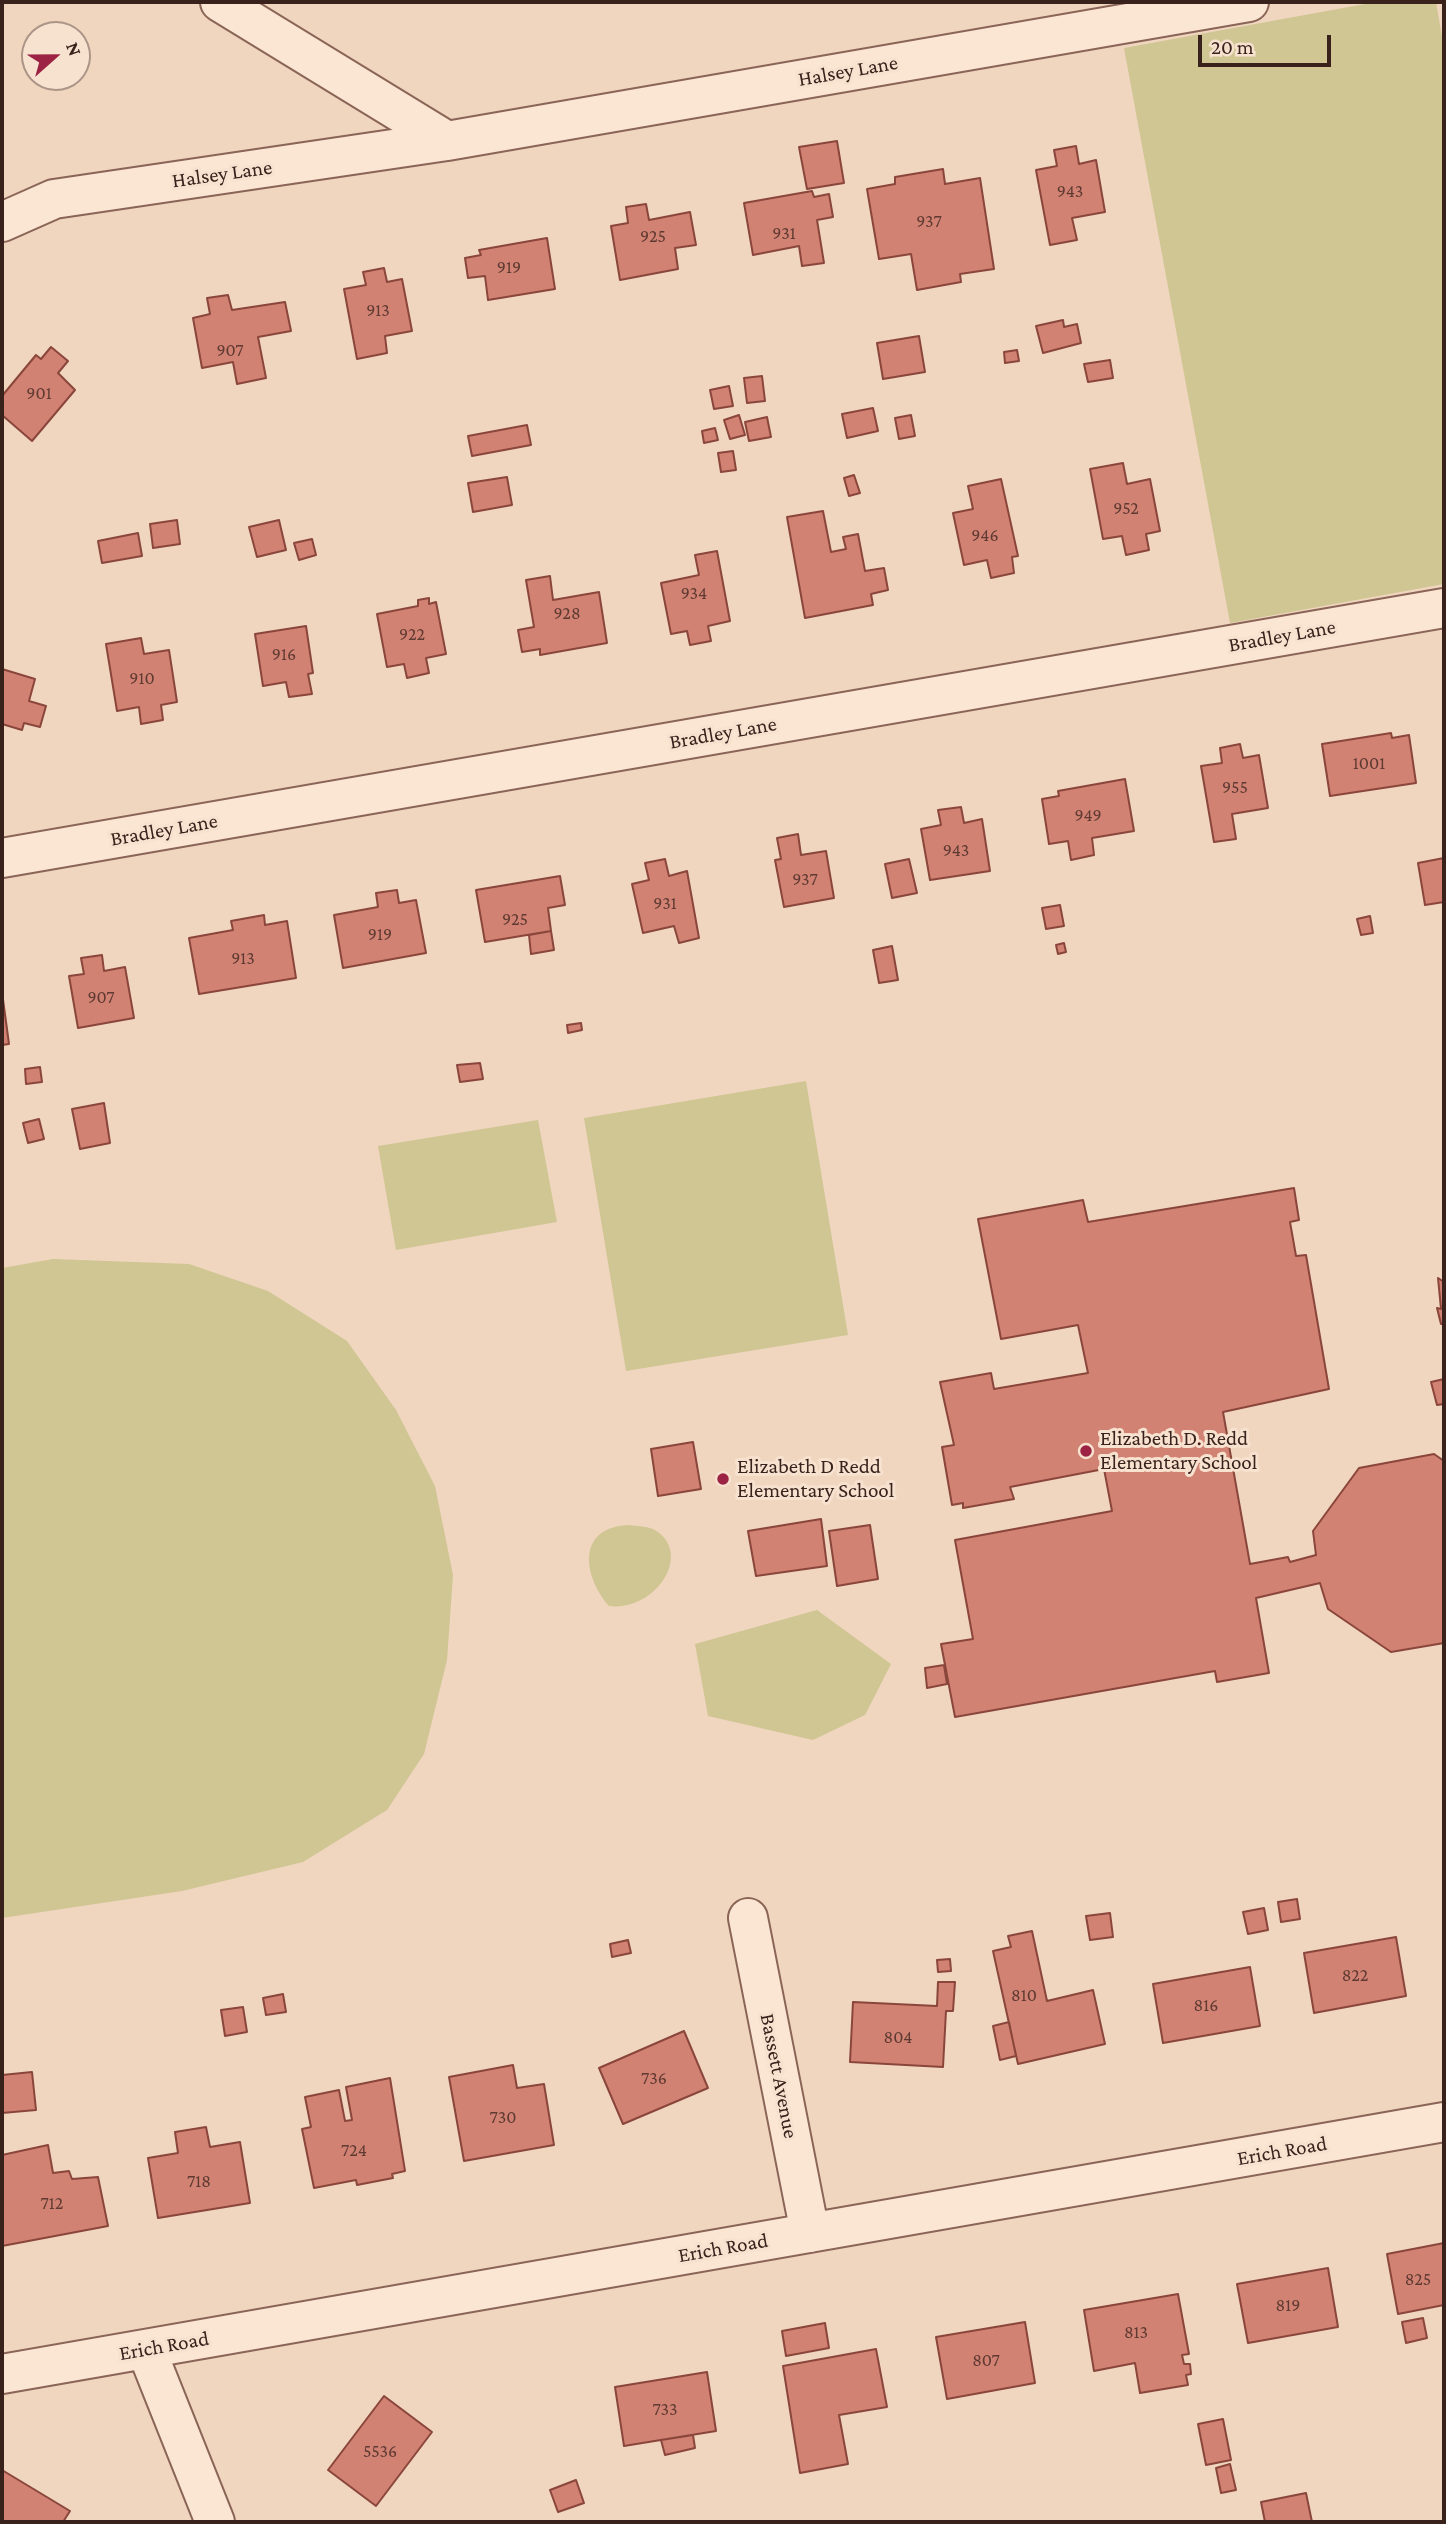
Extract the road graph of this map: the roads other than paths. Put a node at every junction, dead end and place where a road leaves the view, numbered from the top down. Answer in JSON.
{"nodes":[{"id":1,"x":220,"y":2,"type":"edge"},
{"id":2,"x":1249,"y":2,"type":"edge"},
{"id":3,"x":447,"y":141,"type":"junction"},
{"id":4,"x":2,"y":222,"type":"edge"},
{"id":5,"x":1444,"y":608,"type":"edge"},
{"id":6,"x":2,"y":858,"type":"edge"},
{"id":7,"x":748,"y":1918,"type":"dead end"},
{"id":8,"x":1444,"y":2122,"type":"edge"},
{"id":9,"x":810,"y":2233,"type":"junction"},
{"id":10,"x":146,"y":2349,"type":"junction"},
{"id":11,"x":2,"y":2374,"type":"edge"},
{"id":12,"x":215,"y":2522,"type":"edge"}],
"edges":[{"from":1,"to":3,"type":"street"},
{"from":2,"to":3,"type":"street","name":"Halsey Lane"},
{"from":3,"to":4,"type":"street","name":"Halsey Lane"},
{"from":5,"to":6,"type":"street","name":"Bradley Lane"},
{"from":7,"to":9,"type":"street","name":"Bassett Avenue"},
{"from":8,"to":9,"type":"street","name":"Erich Road"},
{"from":9,"to":10,"type":"street","name":"Erich Road"},
{"from":10,"to":11,"type":"street","name":"Erich Road"},
{"from":10,"to":12,"type":"street"}]}
